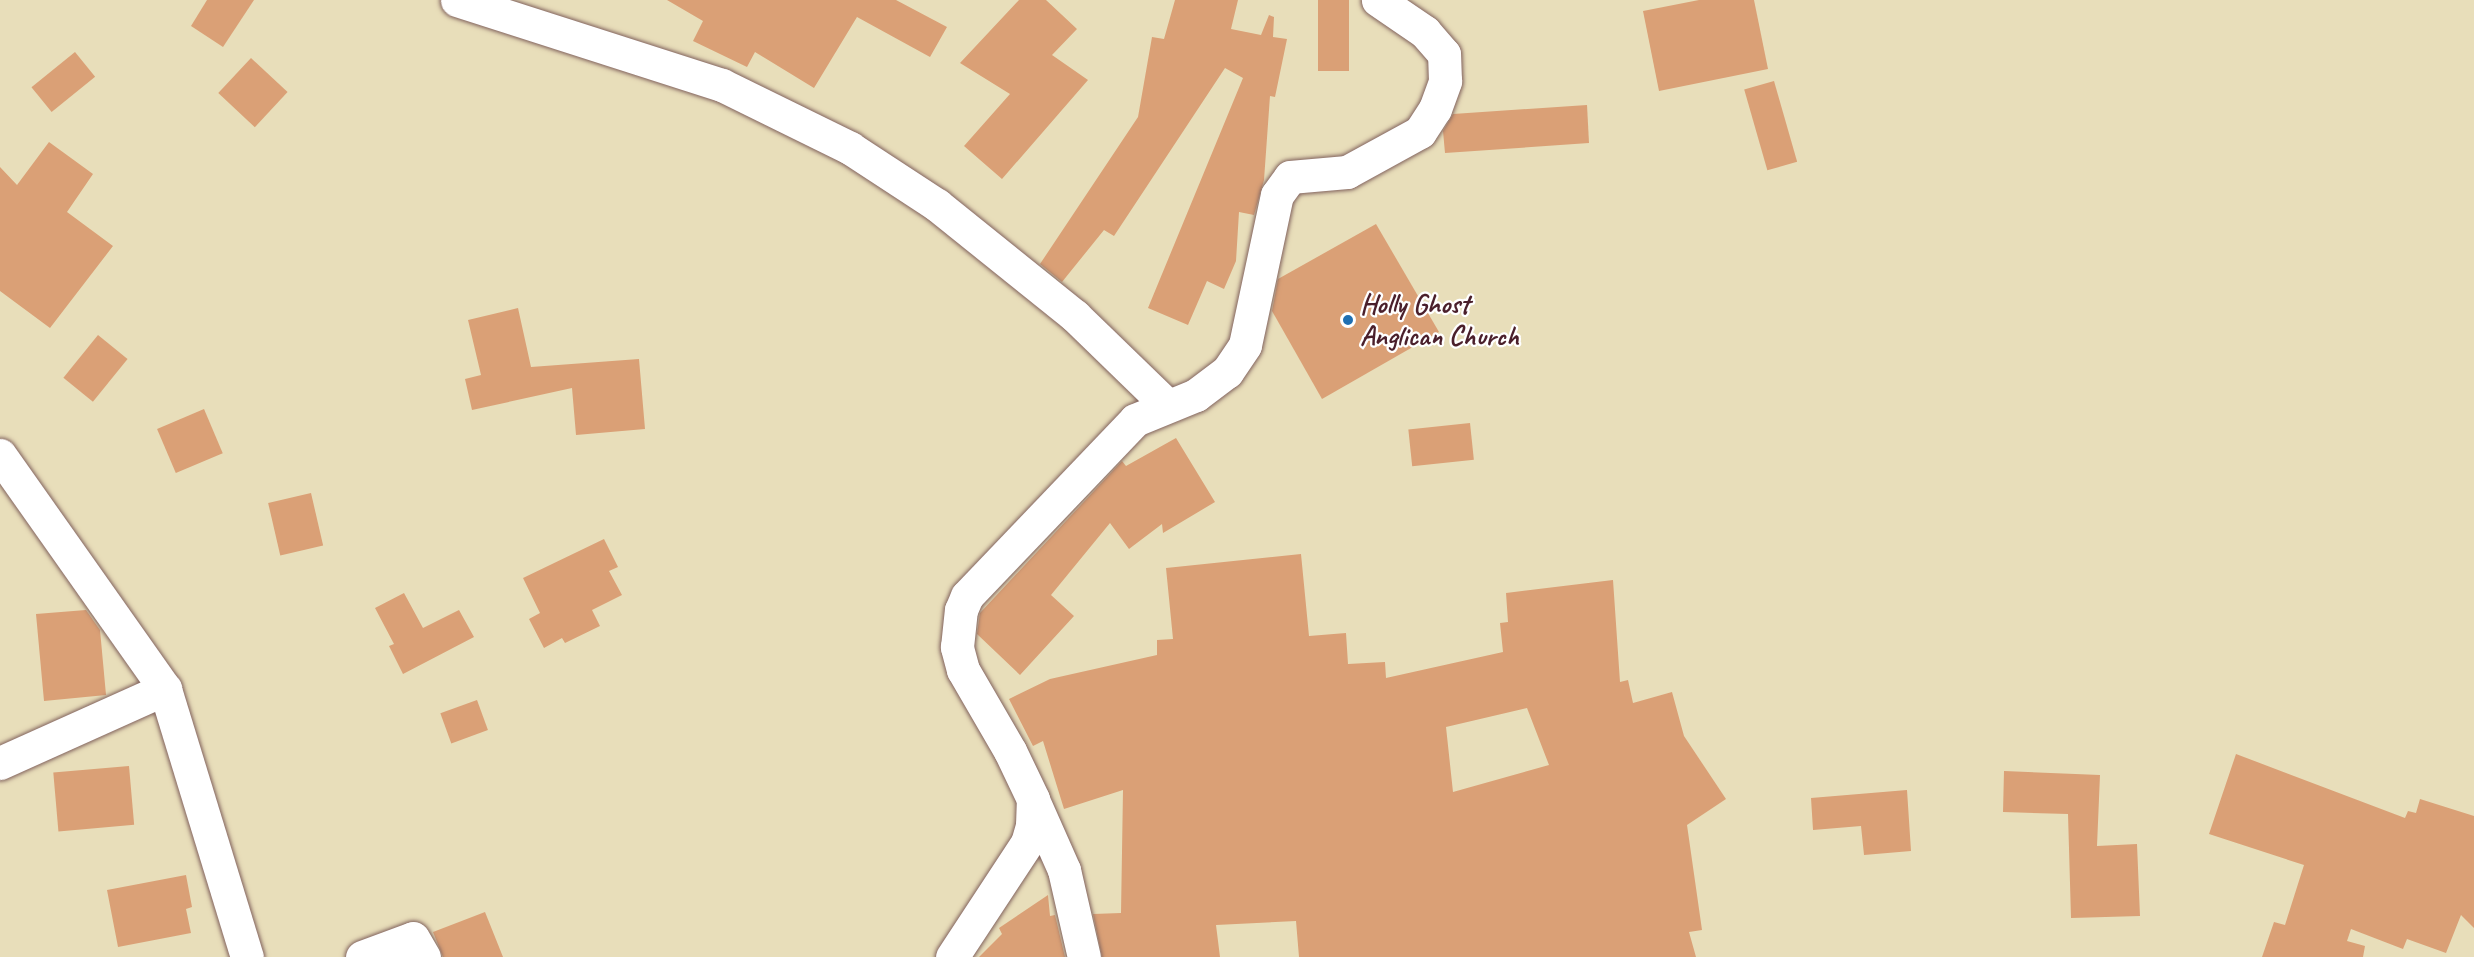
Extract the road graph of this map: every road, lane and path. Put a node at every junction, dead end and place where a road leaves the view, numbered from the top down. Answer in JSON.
{"nodes":[{"id":1,"x":458,"y":0,"type":"edge"},
{"id":2,"x":1378,"y":0,"type":"edge"},
{"id":3,"x":1167,"y":405,"type":"junction"},
{"id":4,"x":0,"y":455,"type":"edge"},
{"id":5,"x":165,"y":689,"type":"junction"},
{"id":6,"x":0,"y":763,"type":"edge"},
{"id":7,"x":1033,"y":798,"type":"junction"},
{"id":8,"x":248,"y":957,"type":"edge"},
{"id":9,"x":362,"y":957,"type":"edge"},
{"id":10,"x":424,"y":957,"type":"edge"},
{"id":11,"x":952,"y":957,"type":"edge"},
{"id":12,"x":1084,"y":957,"type":"edge"}],
"edges":[{"from":1,"to":3,"type":"street"},
{"from":2,"to":3,"type":"street"},
{"from":3,"to":7,"type":"street"},
{"from":4,"to":5,"type":"street"},
{"from":5,"to":6,"type":"street"},
{"from":5,"to":8,"type":"street"},
{"from":7,"to":11,"type":"street"},
{"from":7,"to":12,"type":"street"},
{"from":9,"to":10,"type":"street"}]}
